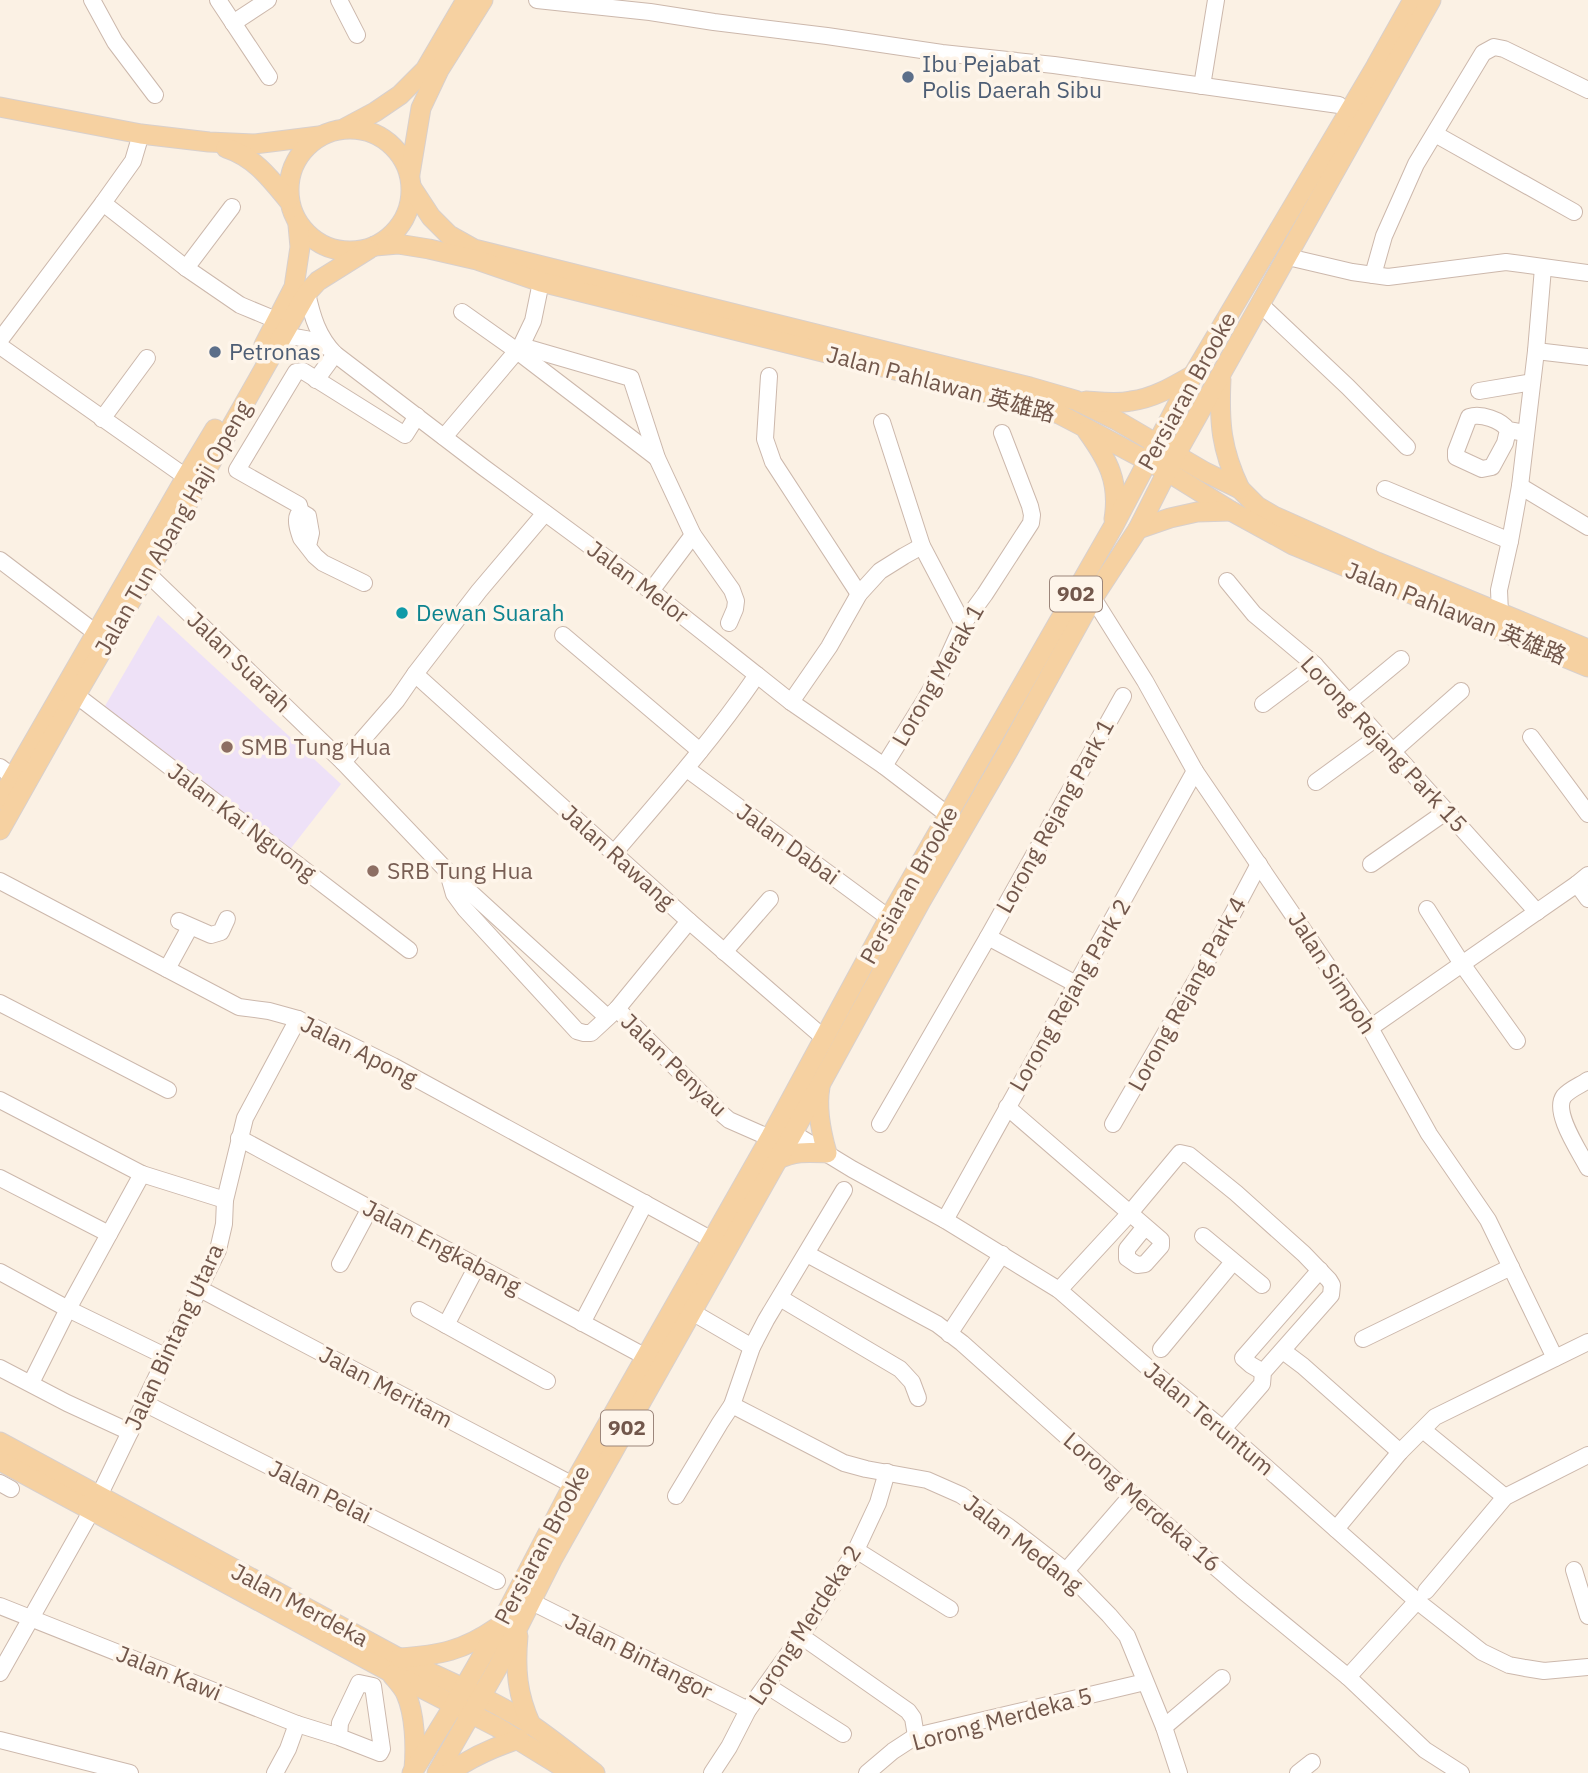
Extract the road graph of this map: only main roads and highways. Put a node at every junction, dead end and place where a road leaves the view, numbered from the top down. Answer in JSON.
{"nodes":[{"id":1,"x":466,"y":0,"type":"edge"},
{"id":2,"x":483,"y":0,"type":"edge"},
{"id":3,"x":1413,"y":0,"type":"edge"},
{"id":4,"x":1431,"y":0,"type":"edge"},
{"id":5,"x":1395,"y":47,"type":"junction"},
{"id":6,"x":1384,"y":69,"type":"junction"},
{"id":7,"x":0,"y":107,"type":"edge"},
{"id":8,"x":345,"y":129,"type":"junction"},
{"id":9,"x":320,"y":136,"type":"junction"},
{"id":10,"x":209,"y":142,"type":"junction"},
{"id":11,"x":411,"y":181,"type":"junction"},
{"id":12,"x":288,"y":200,"type":"junction"},
{"id":13,"x":299,"y":225,"type":"junction"},
{"id":14,"x":372,"y":248,"type":"junction"},
{"id":15,"x":279,"y":329,"type":"junction"},
{"id":16,"x":1221,"y":374,"type":"junction"},
{"id":17,"x":1193,"y":375,"type":"junction"},
{"id":18,"x":1075,"y":400,"type":"junction"},
{"id":19,"x":1084,"y":427,"type":"junction"},
{"id":20,"x":1153,"y":452,"type":"junction"},
{"id":21,"x":1172,"y":463,"type":"junction"},
{"id":22,"x":1240,"y":489,"type":"junction"},
{"id":23,"x":1231,"y":511,"type":"junction"},
{"id":24,"x":1113,"y":527,"type":"junction"},
{"id":25,"x":1138,"y":529,"type":"junction"},
{"id":26,"x":1588,"y":649,"type":"edge"},
{"id":27,"x":1588,"y":667,"type":"edge"},
{"id":28,"x":7,"y":772,"type":"edge"},
{"id":29,"x":0,"y":800,"type":"edge"},
{"id":30,"x":0,"y":830,"type":"edge"},
{"id":31,"x":821,"y":1083,"type":"junction"},
{"id":32,"x":780,"y":1131,"type":"junction"},
{"id":33,"x":776,"y":1160,"type":"junction"},
{"id":34,"x":0,"y":1442,"type":"edge"},
{"id":35,"x":0,"y":1461,"type":"edge"},
{"id":36,"x":96,"y":1503,"type":"junction"},
{"id":37,"x":509,"y":1626,"type":"junction"},
{"id":38,"x":395,"y":1665,"type":"junction"},
{"id":39,"x":467,"y":1701,"type":"junction"},
{"id":40,"x":525,"y":1732,"type":"junction"},
{"id":41,"x":413,"y":1771,"type":"edge"},
{"id":42,"x":437,"y":1773,"type":"edge"},
{"id":43,"x":449,"y":1773,"type":"edge"},
{"id":44,"x":572,"y":1773,"type":"edge"},
{"id":45,"x":595,"y":1773,"type":"edge"}],
"edges":[{"from":1,"to":8,"type":"main road"},
{"from":2,"to":11,"type":"main road"},
{"from":3,"to":5,"type":"main road","name":"Persiaran Brooke","number":"902"},
{"from":4,"to":5,"type":"main road","name":"Persiaran Brooke","number":"902"},
{"from":5,"to":6,"type":"main road","name":"Persiaran Brooke","number":"902"},
{"from":6,"to":16,"type":"main road","name":"Persiaran Brooke","number":"902"},
{"from":6,"to":17,"type":"main road","name":"Persiaran Brooke","number":"902"},
{"from":7,"to":10,"type":"main road"},
{"from":8,"to":9,"type":"main road"},
{"from":8,"to":11,"type":"main road"},
{"from":9,"to":10,"type":"main road"},
{"from":9,"to":12,"type":"main road"},
{"from":10,"to":12,"type":"main road"},
{"from":11,"to":14,"type":"main road"},
{"from":11,"to":18,"type":"main road","name":"Jalan Pahlawan 英雄路"},
{"from":12,"to":13,"type":"main road"},
{"from":13,"to":14,"type":"main road"},
{"from":13,"to":15,"type":"main road","name":"Jalan Tun Abang Haji Openg"},
{"from":14,"to":15,"type":"main road","name":"Jalan Tun Abang Haji Openg"},
{"from":14,"to":19,"type":"main road","name":"Jalan Pahlawan 英雄路"},
{"from":15,"to":28,"type":"main road","name":"Jalan Tun Abang Haji Openg"},
{"from":15,"to":30,"type":"main road","name":"Jalan Tun Abang Haji Openg"},
{"from":16,"to":21,"type":"main road","name":"Persiaran Brooke","number":"902"},
{"from":16,"to":22,"type":"main road"},
{"from":17,"to":18,"type":"main road"},
{"from":17,"to":20,"type":"main road","name":"Persiaran Brooke","number":"902"},
{"from":18,"to":20,"type":"main road","name":"Jalan Pahlawan 英雄路"},
{"from":19,"to":20,"type":"main road","name":"Jalan Pahlawan 英雄路"},
{"from":19,"to":24,"type":"main road"},
{"from":20,"to":21,"type":"main road","name":"Jalan Pahlawan 英雄路"},
{"from":20,"to":24,"type":"main road","name":"Persiaran Brooke","number":"902"},
{"from":21,"to":22,"type":"main road","name":"Jalan Pahlawan 英雄路"},
{"from":21,"to":23,"type":"main road","name":"Jalan Pahlawan 英雄路"},
{"from":21,"to":25,"type":"main road","name":"Persiaran Brooke","number":"902"},
{"from":22,"to":26,"type":"main road","name":"Jalan Pahlawan 英雄路"},
{"from":23,"to":25,"type":"main road"},
{"from":23,"to":27,"type":"main road","name":"Jalan Pahlawan 英雄路"},
{"from":24,"to":32,"type":"main road","name":"Persiaran Brooke","number":"902"},
{"from":25,"to":31,"type":"main road","name":"Persiaran Brooke","number":"902"},
{"from":28,"to":29,"type":"main road","name":"Jalan Tun Abang Haji Openg"},
{"from":31,"to":32,"type":"main road","name":"Persiaran Brooke","number":"902"},
{"from":31,"to":33,"type":"main road"},
{"from":32,"to":33,"type":"main road","name":"Persiaran Brooke","number":"902"},
{"from":32,"to":37,"type":"main road","name":"Persiaran Brooke","number":"902"},
{"from":33,"to":37,"type":"main road","name":"Persiaran Brooke","number":"902"},
{"from":34,"to":36,"type":"main road","name":"Jalan Merdeka"},
{"from":35,"to":36,"type":"main road","name":"Jalan Merdeka"},
{"from":36,"to":38,"type":"main road","name":"Jalan Merdeka"},
{"from":37,"to":38,"type":"main road"},
{"from":37,"to":39,"type":"main road","name":"Persiaran Brooke","number":"902"},
{"from":37,"to":40,"type":"main road"},
{"from":38,"to":39,"type":"main road","name":"Jalan Merdeka"},
{"from":38,"to":41,"type":"main road"},
{"from":39,"to":40,"type":"main road","name":"Jalan Merdeka"},
{"from":39,"to":41,"type":"main road","name":"Persiaran Brooke","number":"902"},
{"from":39,"to":42,"type":"main road","name":"Persiaran Brooke","number":"902"},
{"from":40,"to":43,"type":"main road"},
{"from":40,"to":44,"type":"main road","name":"Jalan Merdeka"},
{"from":40,"to":45,"type":"main road","name":"Jalan Merdeka"}]}
